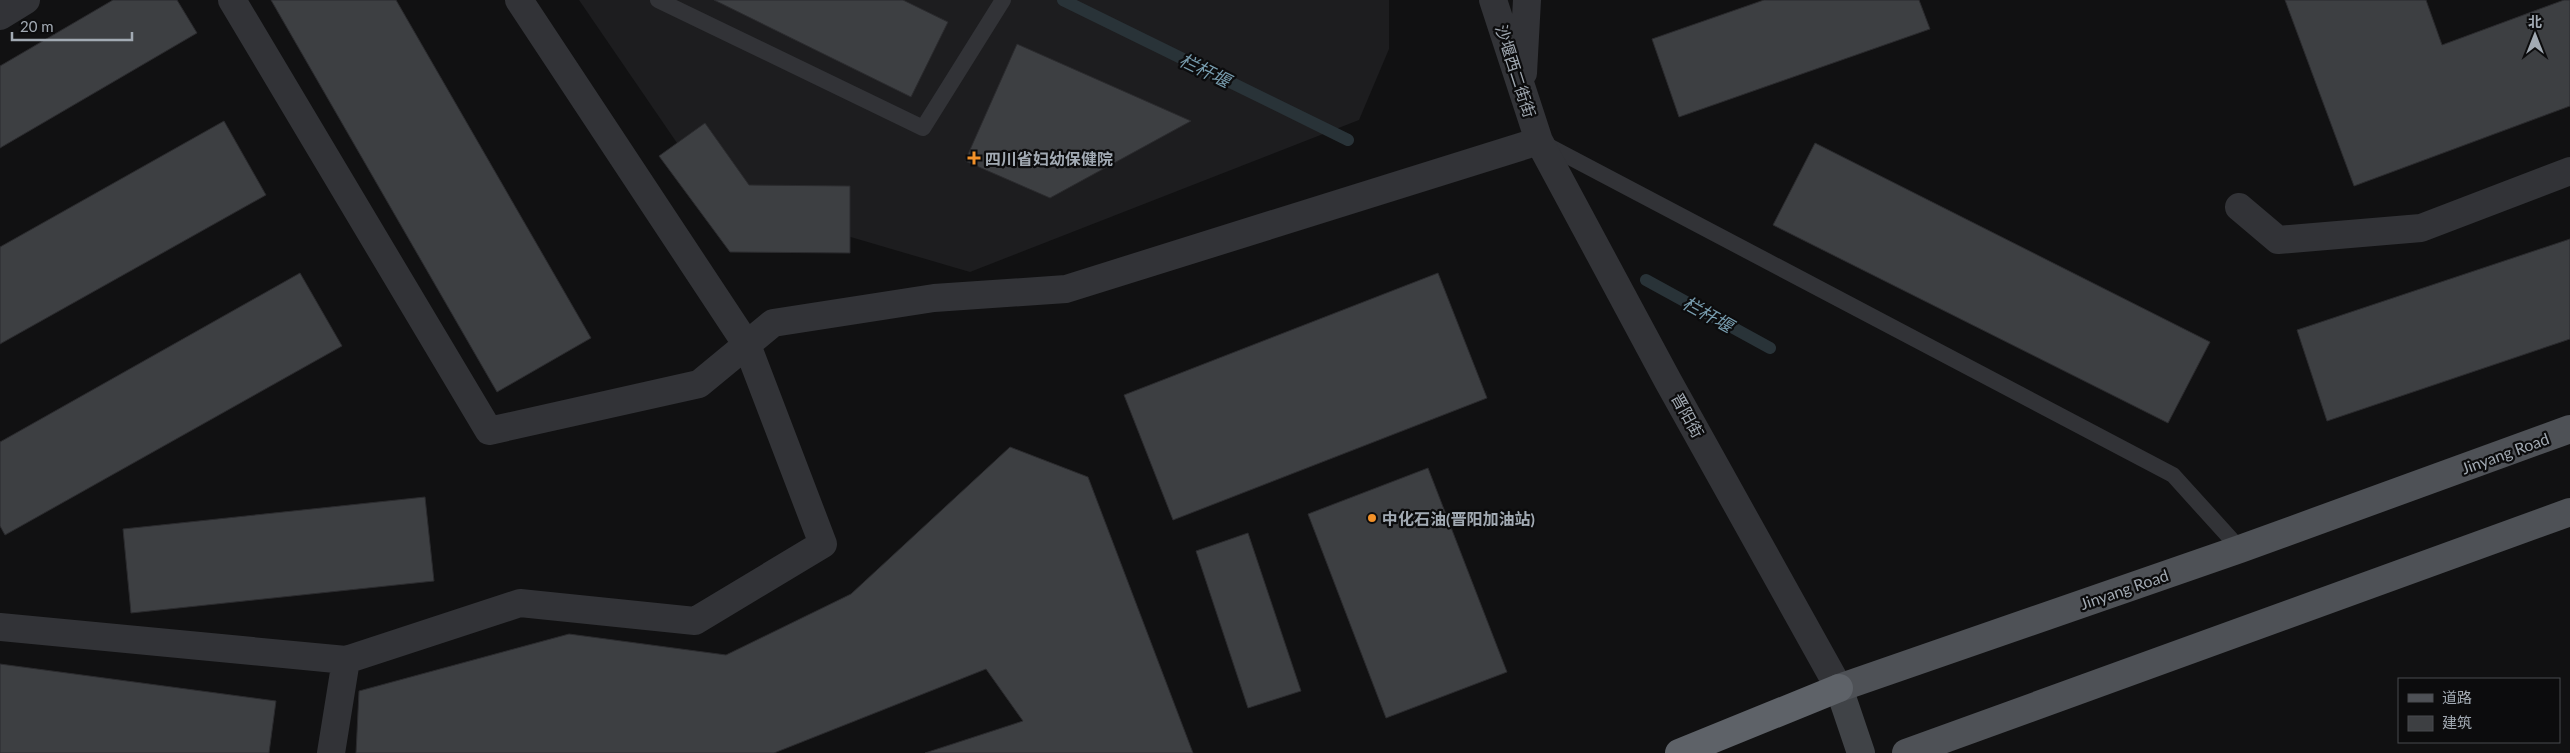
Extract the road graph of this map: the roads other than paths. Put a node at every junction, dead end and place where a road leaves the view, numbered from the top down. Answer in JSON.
{"nodes":[{"id":1,"x":26,"y":0,"type":"edge"},
{"id":2,"x":232,"y":0,"type":"edge"},
{"id":3,"x":519,"y":0,"type":"edge"},
{"id":4,"x":658,"y":0,"type":"edge"},
{"id":5,"x":1003,"y":0,"type":"edge"},
{"id":6,"x":1493,"y":0,"type":"edge"},
{"id":7,"x":1527,"y":0,"type":"edge"},
{"id":8,"x":0,"y":16,"type":"edge"},
{"id":9,"x":1522,"y":87,"type":"junction"},
{"id":10,"x":1539,"y":141,"type":"junction"},
{"id":11,"x":2570,"y":171,"type":"edge"},
{"id":12,"x":2239,"y":206,"type":"dead end"},
{"id":13,"x":746,"y":345,"type":"junction"},
{"id":14,"x":2570,"y":429,"type":"edge"},
{"id":15,"x":2570,"y":512,"type":"edge"},
{"id":16,"x":2240,"y":549,"type":"junction"},
{"id":17,"x":0,"y":627,"type":"edge"},
{"id":18,"x":346,"y":660,"type":"junction"},
{"id":19,"x":1839,"y":688,"type":"junction"},
{"id":20,"x":331,"y":753,"type":"edge"},
{"id":21,"x":1679,"y":753,"type":"edge"},
{"id":22,"x":1861,"y":753,"type":"edge"},
{"id":23,"x":1906,"y":753,"type":"edge"}],
"edges":[{"from":1,"to":8,"type":"street"},
{"from":2,"to":13,"type":"street"},
{"from":3,"to":13,"type":"street"},
{"from":4,"to":5,"type":"lane"},
{"from":6,"to":9,"type":"street","name":"沙堰西二街街"},
{"from":7,"to":9,"type":"street"},
{"from":9,"to":10,"type":"street","name":"沙堰西二街街"},
{"from":10,"to":13,"type":"street"},
{"from":10,"to":16,"type":"lane"},
{"from":10,"to":19,"type":"street","name":"晋阳街"},
{"from":11,"to":12,"type":"street"},
{"from":13,"to":18,"type":"street"},
{"from":14,"to":16,"type":"main road","name":"Jinyang Road"},
{"from":15,"to":23,"type":"main road"},
{"from":16,"to":19,"type":"main road","name":"Jinyang Road"},
{"from":17,"to":18,"type":"street"},
{"from":18,"to":20,"type":"street"},
{"from":19,"to":21,"type":"highway","name":"Jinyang Road"},
{"from":19,"to":22,"type":"street"}]}
